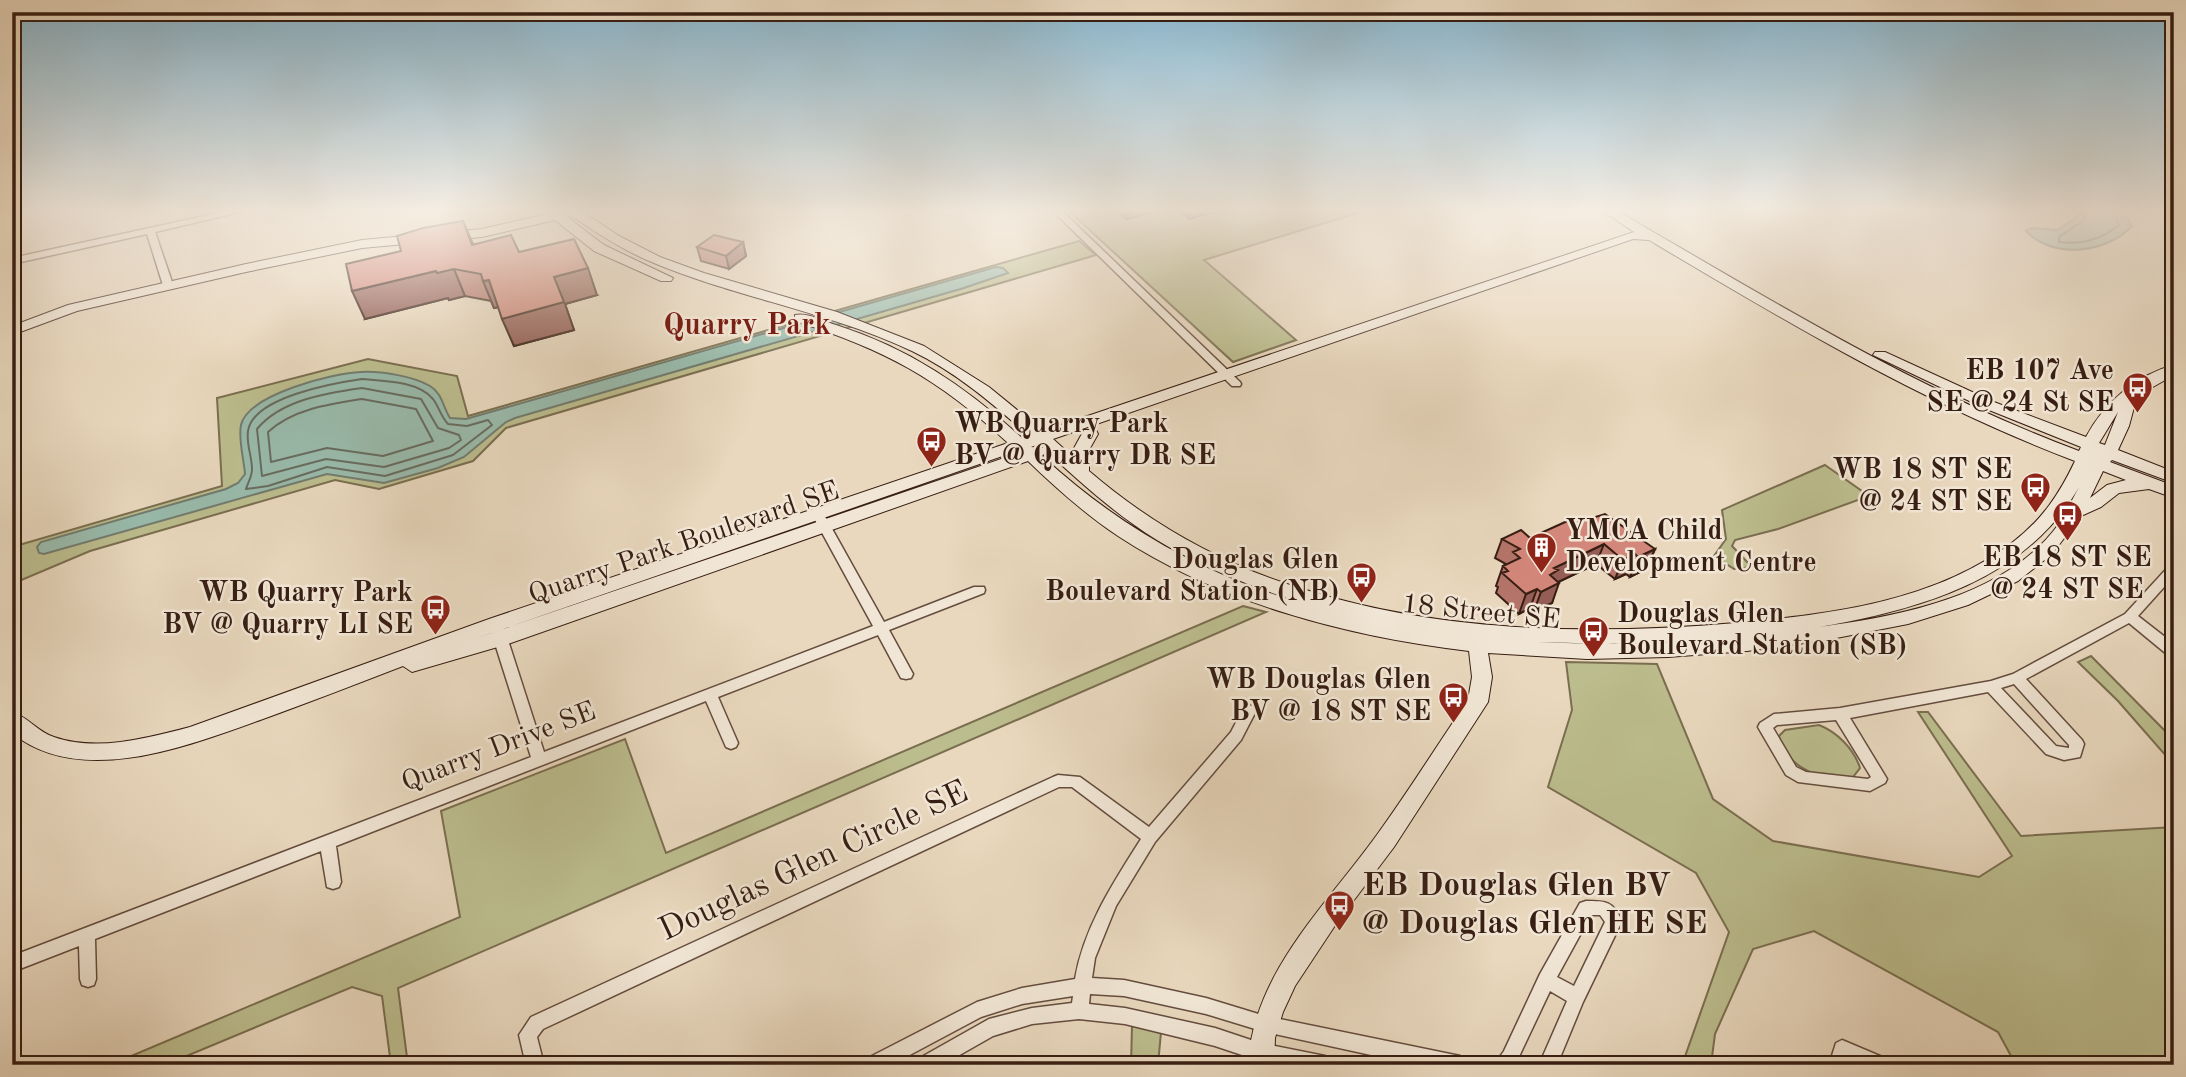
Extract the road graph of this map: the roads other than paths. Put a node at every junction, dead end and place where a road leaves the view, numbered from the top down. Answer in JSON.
{"nodes":[{"id":1,"x":160,"y":262,"type":"edge"},
{"id":2,"x":262,"y":262,"type":"edge"},
{"id":3,"x":274,"y":262,"type":"edge"},
{"id":4,"x":628,"y":262,"type":"edge"},
{"id":5,"x":661,"y":262,"type":"edge"},
{"id":6,"x":1110,"y":262,"type":"edge"},
{"id":7,"x":1558,"y":262,"type":"edge"},
{"id":8,"x":1581,"y":262,"type":"edge"},
{"id":9,"x":1692,"y":262,"type":"edge"},
{"id":10,"x":1714,"y":262,"type":"edge"},
{"id":11,"x":246,"y":268,"type":"junction"},
{"id":12,"x":168,"y":285,"type":"junction"},
{"id":13,"x":1415,"y":316,"type":"junction"},
{"id":14,"x":12,"y":331,"type":"edge"},
{"id":15,"x":2174,"y":369,"type":"edge"},
{"id":16,"x":1902,"y":379,"type":"junction"},
{"id":17,"x":1231,"y":380,"type":"junction"},
{"id":18,"x":2129,"y":396,"type":"junction"},
{"id":19,"x":991,"y":419,"type":"junction"},
{"id":20,"x":1090,"y":434,"type":"junction"},
{"id":21,"x":2118,"y":437,"type":"junction"},
{"id":22,"x":2038,"y":440,"type":"junction"},
{"id":23,"x":1035,"y":446,"type":"junction"},
{"id":24,"x":2094,"y":454,"type":"junction"},
{"id":25,"x":985,"y":457,"type":"junction"},
{"id":26,"x":1081,"y":475,"type":"junction"},
{"id":27,"x":2076,"y":476,"type":"junction"},
{"id":28,"x":2174,"y":478,"type":"edge"},
{"id":29,"x":2174,"y":494,"type":"edge"},
{"id":30,"x":2078,"y":512,"type":"junction"},
{"id":31,"x":820,"y":519,"type":"junction"},
{"id":32,"x":2174,"y":568,"type":"edge"},
{"id":33,"x":979,"y":590,"type":"dead end"},
{"id":34,"x":2130,"y":617,"type":"junction"},
{"id":35,"x":881,"y":629,"type":"junction"},
{"id":36,"x":498,"y":631,"type":"junction"},
{"id":37,"x":1476,"y":637,"type":"junction"},
{"id":38,"x":2174,"y":652,"type":"edge"},
{"id":39,"x":906,"y":674,"type":"dead end"},
{"id":40,"x":2017,"y":678,"type":"junction"},
{"id":41,"x":1991,"y":685,"type":"junction"},
{"id":42,"x":710,"y":695,"type":"junction"},
{"id":43,"x":1249,"y":711,"type":"dead end"},
{"id":44,"x":1840,"y":714,"type":"junction"},
{"id":45,"x":12,"y":720,"type":"edge"},
{"id":46,"x":731,"y":743,"type":"dead end"},
{"id":47,"x":540,"y":761,"type":"junction"},
{"id":48,"x":1150,"y":837,"type":"junction"},
{"id":49,"x":328,"y":842,"type":"junction"},
{"id":50,"x":333,"y":882,"type":"dead end"},
{"id":51,"x":87,"y":935,"type":"junction"},
{"id":52,"x":12,"y":964,"type":"edge"},
{"id":53,"x":88,"y":979,"type":"dead end"},
{"id":54,"x":1546,"y":980,"type":"junction"},
{"id":55,"x":1083,"y":986,"type":"junction"},
{"id":56,"x":1577,"y":997,"type":"junction"},
{"id":57,"x":1079,"y":1011,"type":"junction"},
{"id":58,"x":1265,"y":1024,"type":"junction"},
{"id":59,"x":1261,"y":1058,"type":"edge"},
{"id":60,"x":535,"y":1065,"type":"edge"},
{"id":61,"x":873,"y":1065,"type":"edge"},
{"id":62,"x":924,"y":1065,"type":"edge"},
{"id":63,"x":1325,"y":1065,"type":"edge"},
{"id":64,"x":1460,"y":1065,"type":"edge"},
{"id":65,"x":1503,"y":1065,"type":"edge"},
{"id":66,"x":1548,"y":1065,"type":"edge"},
{"id":67,"x":1838,"y":1065,"type":"edge"},
{"id":68,"x":1881,"y":1065,"type":"edge"}],
"edges":[{"from":1,"to":12,"type":"street"},
{"from":2,"to":11,"type":"main road"},
{"from":3,"to":11,"type":"main road"},
{"from":4,"to":19,"type":"main road","name":"18 Street SE"},
{"from":5,"to":23,"type":"main road","name":"18 Street SE"},
{"from":6,"to":17,"type":"street"},
{"from":7,"to":13,"type":"main road"},
{"from":8,"to":13,"type":"main road"},
{"from":9,"to":16,"type":"main road"},
{"from":10,"to":24,"type":"main road"},
{"from":11,"to":12,"type":"main road"},
{"from":12,"to":14,"type":"main road"},
{"from":13,"to":17,"type":"main road"},
{"from":15,"to":18,"type":"main road"},
{"from":16,"to":22,"type":"main road"},
{"from":16,"to":24,"type":"main road"},
{"from":17,"to":20,"type":"main road"},
{"from":17,"to":23,"type":"main road"},
{"from":18,"to":21,"type":"main road"},
{"from":18,"to":24,"type":"main road"},
{"from":19,"to":23,"type":"main road","name":"18 Street SE"},
{"from":19,"to":25,"type":"main road"},
{"from":20,"to":23,"type":"main road"},
{"from":20,"to":26,"type":"main road"},
{"from":21,"to":24,"type":"main road"},
{"from":21,"to":28,"type":"main road"},
{"from":22,"to":24,"type":"main road"},
{"from":22,"to":27,"type":"main road"},
{"from":23,"to":25,"type":"main road","name":"Quarry Park Boulevard SE"},
{"from":23,"to":26,"type":"main road","name":"18 Street SE"},
{"from":23,"to":31,"type":"main road","name":"Quarry Park Boulevard SE"},
{"from":23,"to":37,"type":"main road","name":"18 Street SE"},
{"from":24,"to":27,"type":"main road","name":"18 Street SE"},
{"from":24,"to":28,"type":"main road"},
{"from":24,"to":29,"type":"main road"},
{"from":24,"to":30,"type":"main road","name":"18 Street SE"},
{"from":25,"to":31,"type":"main road","name":"Quarry Park Boulevard SE"},
{"from":26,"to":37,"type":"main road","name":"18 Street SE"},
{"from":27,"to":37,"type":"main road","name":"18 Street SE"},
{"from":29,"to":30,"type":"main road"},
{"from":30,"to":37,"type":"main road","name":"18 Street SE"},
{"from":31,"to":35,"type":"street"},
{"from":31,"to":36,"type":"main road","name":"Quarry Park Boulevard SE"},
{"from":32,"to":34,"type":"street"},
{"from":33,"to":35,"type":"street","name":"Quarry Drive SE"},
{"from":34,"to":38,"type":"street"},
{"from":34,"to":40,"type":"street"},
{"from":35,"to":39,"type":"street"},
{"from":35,"to":42,"type":"street","name":"Quarry Drive SE"},
{"from":36,"to":45,"type":"main road","name":"Quarry Park Boulevard SE"},
{"from":36,"to":47,"type":"street"},
{"from":37,"to":58,"type":"main road"},
{"from":40,"to":41,"type":"street"},
{"from":40,"to":41,"type":"street"},
{"from":41,"to":44,"type":"street"},
{"from":42,"to":46,"type":"street"},
{"from":42,"to":47,"type":"street","name":"Quarry Drive SE"},
{"from":43,"to":48,"type":"street"},
{"from":44,"to":44,"type":"street"},
{"from":47,"to":49,"type":"street","name":"Quarry Drive SE"},
{"from":48,"to":55,"type":"street"},
{"from":48,"to":60,"type":"street","name":"Douglas Glen Circle SE"},
{"from":49,"to":50,"type":"street"},
{"from":49,"to":51,"type":"street","name":"Quarry Drive SE"},
{"from":51,"to":52,"type":"street","name":"Quarry Drive SE"},
{"from":51,"to":53,"type":"street"},
{"from":54,"to":56,"type":"street"},
{"from":54,"to":56,"type":"street"},
{"from":54,"to":65,"type":"street"},
{"from":55,"to":57,"type":"street"},
{"from":55,"to":58,"type":"street"},
{"from":55,"to":61,"type":"street"},
{"from":56,"to":66,"type":"street"},
{"from":57,"to":59,"type":"street"},
{"from":57,"to":62,"type":"street"},
{"from":58,"to":59,"type":"main road"},
{"from":58,"to":64,"type":"street"},
{"from":59,"to":63,"type":"street"},
{"from":67,"to":68,"type":"street"}]}
